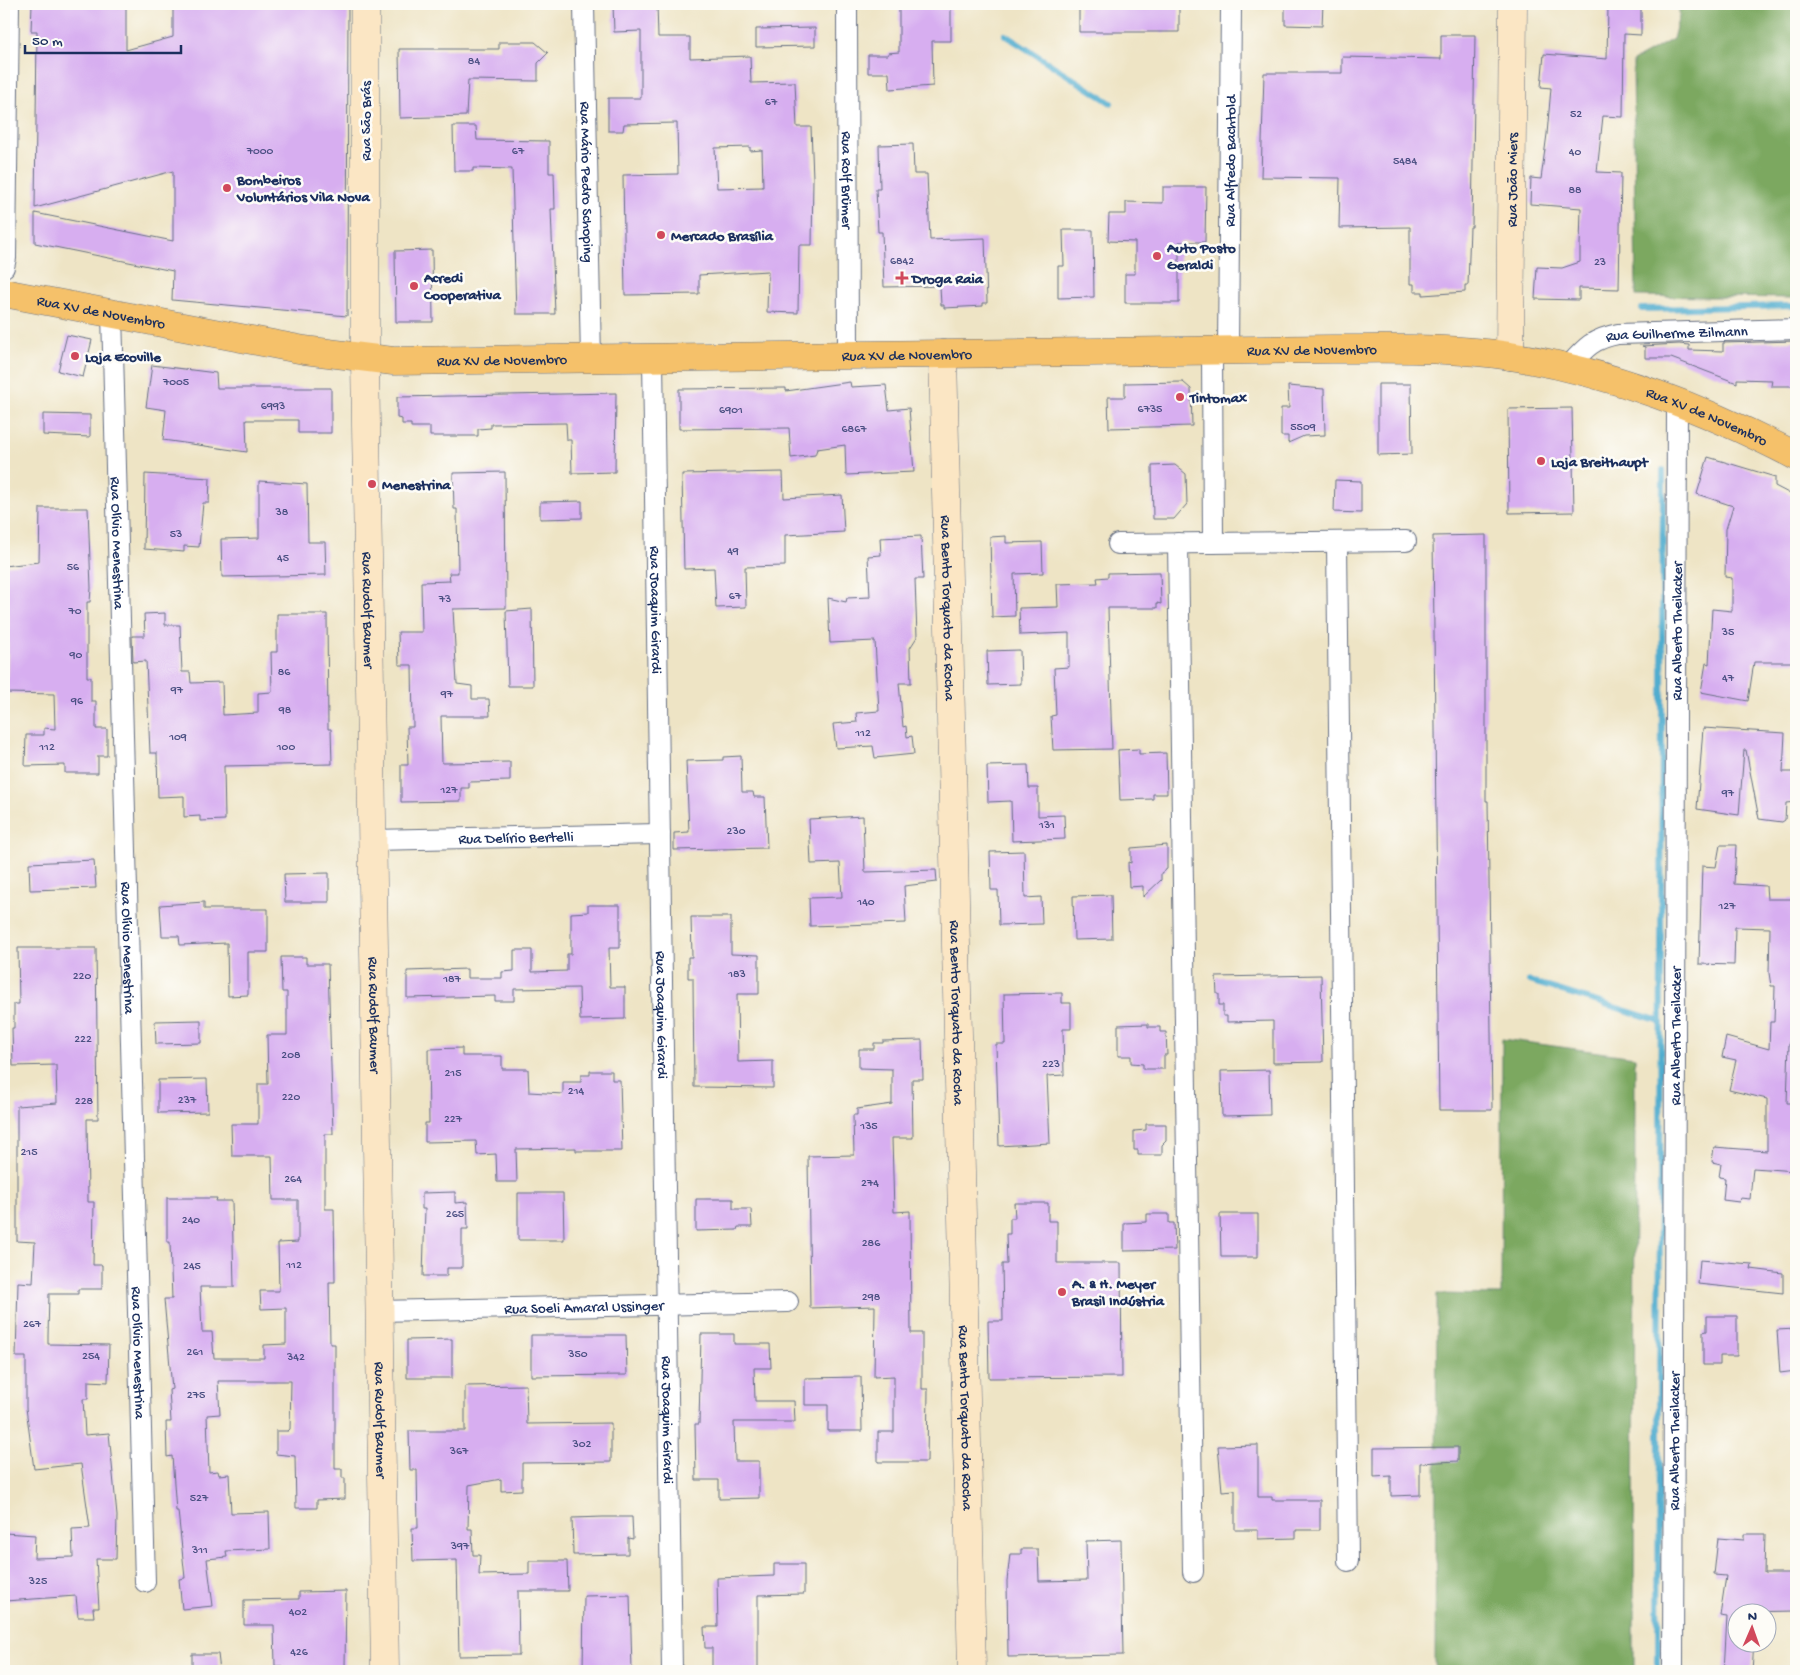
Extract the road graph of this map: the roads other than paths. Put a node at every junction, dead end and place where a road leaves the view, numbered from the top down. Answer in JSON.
{"nodes":[{"id":1,"x":9,"y":4,"type":"edge"},
{"id":2,"x":365,"y":4,"type":"edge"},
{"id":3,"x":584,"y":4,"type":"edge"},
{"id":4,"x":847,"y":4,"type":"edge"},
{"id":5,"x":1231,"y":4,"type":"edge"},
{"id":6,"x":1513,"y":4,"type":"edge"},
{"id":7,"x":4,"y":267,"type":"edge"},
{"id":8,"x":4,"y":293,"type":"edge"},
{"id":9,"x":112,"y":313,"type":"junction"},
{"id":10,"x":1796,"y":330,"type":"edge"},
{"id":11,"x":1220,"y":350,"type":"junction"},
{"id":12,"x":943,"y":354,"type":"junction"},
{"id":13,"x":848,"y":356,"type":"junction"},
{"id":14,"x":1510,"y":356,"type":"junction"},
{"id":15,"x":653,"y":358,"type":"junction"},
{"id":16,"x":365,"y":359,"type":"junction"},
{"id":17,"x":591,"y":360,"type":"junction"},
{"id":18,"x":1568,"y":367,"type":"junction"},
{"id":19,"x":1677,"y":401,"type":"junction"},
{"id":20,"x":1796,"y":456,"type":"edge"},
{"id":21,"x":1406,"y":541,"type":"dead end"},
{"id":22,"x":1337,"y":542,"type":"junction"},
{"id":23,"x":1178,"y":543,"type":"junction"},
{"id":24,"x":1213,"y":543,"type":"junction"},
{"id":25,"x":1118,"y":544,"type":"dead end"},
{"id":26,"x":660,"y":834,"type":"junction"},
{"id":27,"x":372,"y":840,"type":"junction"},
{"id":28,"x":788,"y":1302,"type":"dead end"},
{"id":29,"x":666,"y":1305,"type":"junction"},
{"id":30,"x":379,"y":1311,"type":"junction"},
{"id":31,"x":1348,"y":1561,"type":"dead end"},
{"id":32,"x":1193,"y":1572,"type":"dead end"},
{"id":33,"x":145,"y":1582,"type":"dead end"},
{"id":34,"x":386,"y":1671,"type":"edge"},
{"id":35,"x":672,"y":1671,"type":"edge"},
{"id":36,"x":972,"y":1671,"type":"edge"},
{"id":37,"x":1673,"y":1671,"type":"edge"}],
"edges":[{"from":1,"to":7,"type":"street"},
{"from":2,"to":16,"type":"street","name":"Rua São Brás"},
{"from":3,"to":17,"type":"street","name":"Rua Mário Pedro Schoping"},
{"from":4,"to":13,"type":"street","name":"Rua Rolf Brümer"},
{"from":5,"to":11,"type":"street","name":"Rua Alfredo Bachtold"},
{"from":6,"to":14,"type":"street","name":"Rua João Miers"},
{"from":8,"to":9,"type":"main road","name":"Rua XV de Novembro"},
{"from":9,"to":16,"type":"main road","name":"Rua XV de Novembro"},
{"from":9,"to":33,"type":"street","name":"Rua Olívio Menestrina"},
{"from":10,"to":18,"type":"street","name":"Rua Guilherme Zilmann"},
{"from":11,"to":12,"type":"main road","name":"Rua XV de Novembro"},
{"from":11,"to":14,"type":"main road","name":"Rua XV de Novembro"},
{"from":11,"to":24,"type":"street","name":"Rua Alfredo Bachtold"},
{"from":12,"to":13,"type":"main road","name":"Rua XV de Novembro"},
{"from":12,"to":36,"type":"street","name":"Rua Bento Torquato da Rocha"},
{"from":13,"to":15,"type":"main road","name":"Rua XV de Novembro"},
{"from":14,"to":18,"type":"main road","name":"Rua XV de Novembro"},
{"from":15,"to":17,"type":"main road","name":"Rua XV de Novembro"},
{"from":15,"to":26,"type":"street","name":"Rua Joaquim Girardi"},
{"from":16,"to":17,"type":"main road","name":"Rua XV de Novembro"},
{"from":16,"to":27,"type":"street","name":"Rua Rudolf Baumer"},
{"from":18,"to":19,"type":"main road","name":"Rua XV de Novembro"},
{"from":19,"to":20,"type":"main road","name":"Rua XV de Novembro"},
{"from":19,"to":37,"type":"street","name":"Rua Alberto Theilacker"},
{"from":21,"to":22,"type":"street"},
{"from":22,"to":24,"type":"street"},
{"from":22,"to":31,"type":"street"},
{"from":23,"to":24,"type":"street"},
{"from":23,"to":25,"type":"street"},
{"from":23,"to":32,"type":"street"},
{"from":26,"to":27,"type":"street","name":"Rua Delírio Bertelli"},
{"from":26,"to":29,"type":"street","name":"Rua Joaquim Girardi"},
{"from":27,"to":30,"type":"street","name":"Rua Rudolf Baumer"},
{"from":28,"to":29,"type":"street","name":"Rua Soeli Amaral Ussinger"},
{"from":29,"to":30,"type":"street","name":"Rua Soeli Amaral Ussinger"},
{"from":29,"to":35,"type":"street","name":"Rua Joaquim Girardi"},
{"from":30,"to":34,"type":"street","name":"Rua Rudolf Baumer"}]}
